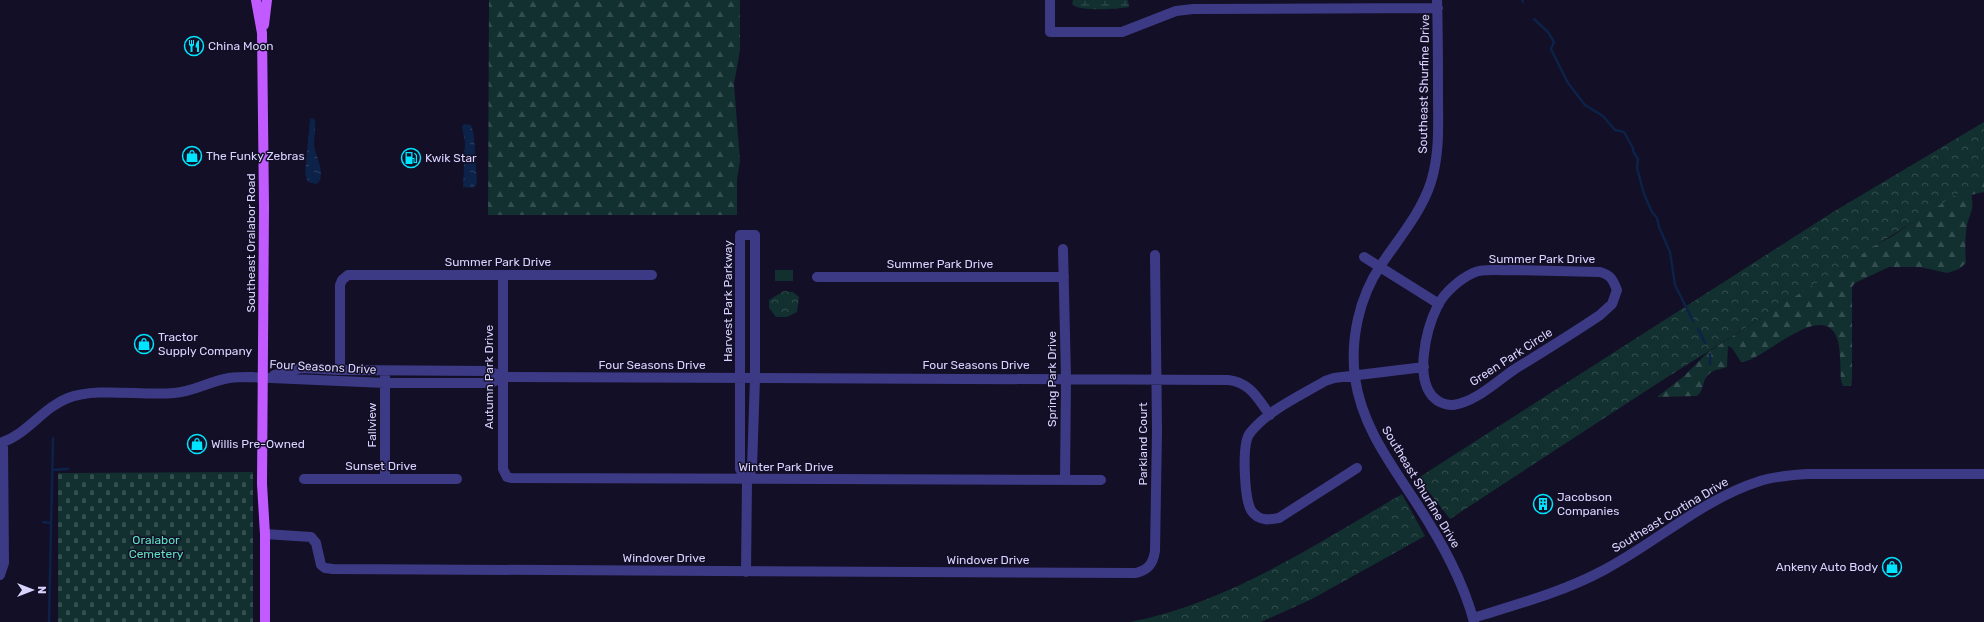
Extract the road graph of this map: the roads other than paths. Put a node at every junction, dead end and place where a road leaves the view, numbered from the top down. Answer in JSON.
{"nodes":[{"id":1,"x":256,"y":0,"type":"edge"},
{"id":2,"x":267,"y":0,"type":"edge"},
{"id":3,"x":1050,"y":0,"type":"edge"},
{"id":4,"x":1438,"y":4,"type":"edge"},
{"id":5,"x":262,"y":33,"type":"junction"},
{"id":6,"x":1063,"y":249,"type":"dead end"},
{"id":7,"x":1156,"y":255,"type":"dead end"},
{"id":8,"x":1364,"y":257,"type":"dead end"},
{"id":9,"x":1380,"y":266,"type":"junction"},
{"id":10,"x":503,"y":275,"type":"junction"},
{"id":11,"x":652,"y":275,"type":"dead end"},
{"id":12,"x":817,"y":277,"type":"dead end"},
{"id":13,"x":1064,"y":277,"type":"junction"},
{"id":14,"x":1617,"y":290,"type":"joint"},
{"id":15,"x":1439,"y":304,"type":"junction"},
{"id":16,"x":1424,"y":368,"type":"junction"},
{"id":17,"x":340,"y":370,"type":"junction"},
{"id":18,"x":385,"y":371,"type":"junction"},
{"id":19,"x":1355,"y":376,"type":"junction"},
{"id":20,"x":262,"y":377,"type":"junction"},
{"id":21,"x":502,"y":377,"type":"junction"},
{"id":22,"x":740,"y":378,"type":"junction"},
{"id":23,"x":755,"y":378,"type":"junction"},
{"id":24,"x":1066,"y":378,"type":"junction"},
{"id":25,"x":1157,"y":380,"type":"junction"},
{"id":26,"x":385,"y":383,"type":"junction"},
{"id":27,"x":1270,"y":415,"type":"junction"},
{"id":28,"x":1,"y":442,"type":"edge"},
{"id":29,"x":1357,"y":468,"type":"dead end"},
{"id":30,"x":1984,"y":474,"type":"edge"},
{"id":31,"x":507,"y":477,"type":"joint"},
{"id":32,"x":304,"y":479,"type":"dead end"},
{"id":33,"x":385,"y":479,"type":"junction"},
{"id":34,"x":457,"y":479,"type":"dead end"},
{"id":35,"x":747,"y":480,"type":"junction"},
{"id":36,"x":1065,"y":480,"type":"junction"},
{"id":37,"x":1100,"y":480,"type":"dead end"},
{"id":38,"x":265,"y":534,"type":"junction"},
{"id":39,"x":746,"y":572,"type":"junction"},
{"id":40,"x":1085,"y":573,"type":"joint"},
{"id":41,"x":0,"y":575,"type":"edge"},
{"id":42,"x":1474,"y":620,"type":"edge"},
{"id":43,"x":265,"y":622,"type":"edge"}],
"edges":[{"from":1,"to":5,"type":"main road","name":"Southeast Oralabor Road"},
{"from":2,"to":5,"type":"main road","name":"Southeast Oralabor Road"},
{"from":3,"to":4,"type":"street"},
{"from":4,"to":9,"type":"street","name":"Southeast Shurfine Drive"},
{"from":5,"to":20,"type":"main road","name":"Southeast Oralabor Road"},
{"from":6,"to":13,"type":"street","name":"Spring Park Drive"},
{"from":7,"to":25,"type":"street","name":"Parkland Court"},
{"from":8,"to":9,"type":"street"},
{"from":9,"to":15,"type":"street"},
{"from":9,"to":19,"type":"street","name":"Southeast Shurfine Drive"},
{"from":10,"to":11,"type":"street","name":"Summer Park Drive"},
{"from":10,"to":17,"type":"street","name":"Summer Park Drive"},
{"from":10,"to":21,"type":"street","name":"Autumn Park Drive"},
{"from":12,"to":13,"type":"street","name":"Summer Park Drive"},
{"from":13,"to":24,"type":"street","name":"Spring Park Drive"},
{"from":14,"to":15,"type":"street","name":"Summer Park Drive"},
{"from":14,"to":16,"type":"street","name":"Green Park Circle"},
{"from":15,"to":16,"type":"street","name":"Summer Park Drive"},
{"from":16,"to":19,"type":"street"},
{"from":17,"to":18,"type":"street","name":"Four Seasons Drive"},
{"from":17,"to":20,"type":"street","name":"Four Seasons Drive"},
{"from":18,"to":21,"type":"street","name":"Four Seasons Drive"},
{"from":18,"to":26,"type":"street","name":"Fallview"},
{"from":19,"to":27,"type":"street"},
{"from":19,"to":42,"type":"street","name":"Southeast Shurfine Drive"},
{"from":20,"to":26,"type":"street","name":"Four Seasons Drive"},
{"from":20,"to":28,"type":"street"},
{"from":20,"to":38,"type":"main road","name":"Southeast Oralabor Road"},
{"from":21,"to":22,"type":"street","name":"Four Seasons Drive"},
{"from":21,"to":26,"type":"street","name":"Four Seasons Drive"},
{"from":21,"to":31,"type":"street","name":"Autumn Park Drive"},
{"from":22,"to":23,"type":"street","name":"Four Seasons Drive"},
{"from":22,"to":23,"type":"street","name":"Harvest Park Parkway"},
{"from":22,"to":35,"type":"street","name":"Harvest Park Parkway"},
{"from":23,"to":24,"type":"street","name":"Four Seasons Drive"},
{"from":23,"to":35,"type":"street","name":"Harvest Park Parkway"},
{"from":24,"to":25,"type":"street","name":"Four Seasons Drive"},
{"from":24,"to":36,"type":"street","name":"Spring Park Drive"},
{"from":25,"to":27,"type":"street","name":"Four Seasons Drive"},
{"from":25,"to":40,"type":"street","name":"Parkland Court"},
{"from":26,"to":33,"type":"street","name":"Fallview"},
{"from":27,"to":29,"type":"street"},
{"from":28,"to":41,"type":"street"},
{"from":30,"to":42,"type":"street","name":"Southeast Cortina Drive"},
{"from":31,"to":35,"type":"street","name":"Winter Park Drive"},
{"from":32,"to":33,"type":"street","name":"Sunset Drive"},
{"from":33,"to":34,"type":"street","name":"Sunset Drive"},
{"from":35,"to":36,"type":"street","name":"Winter Park Drive"},
{"from":35,"to":39,"type":"street","name":"Harvest Park Parkway"},
{"from":36,"to":37,"type":"street","name":"Winter Park Drive"},
{"from":38,"to":39,"type":"street","name":"Windover Drive"},
{"from":38,"to":43,"type":"main road","name":"Southeast Oralabor Road"},
{"from":39,"to":40,"type":"street","name":"Windover Drive"}]}
